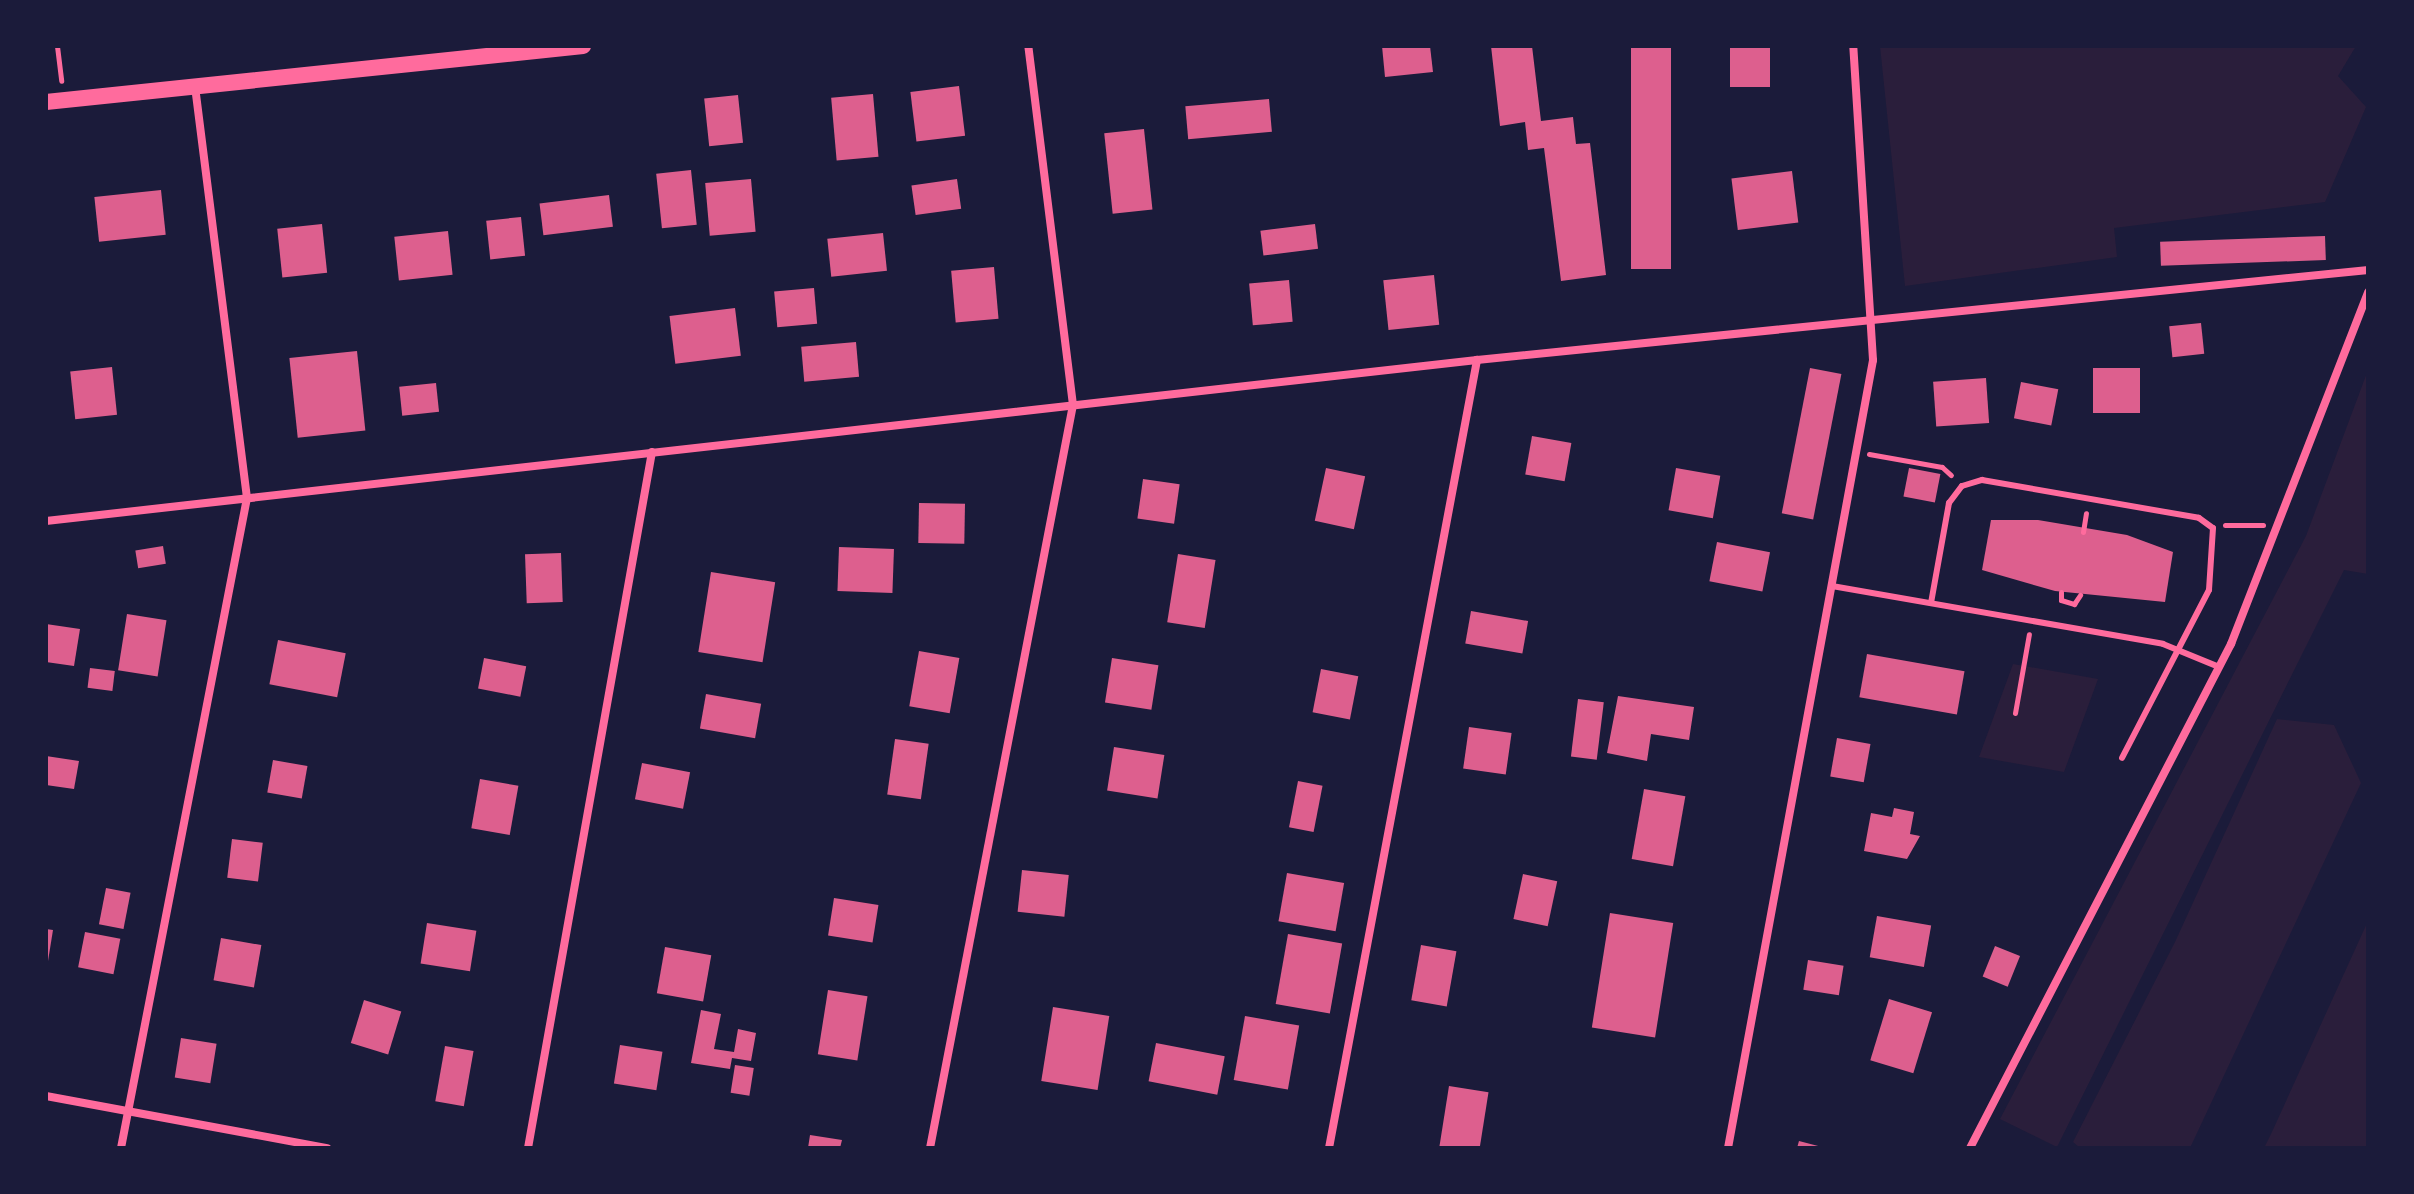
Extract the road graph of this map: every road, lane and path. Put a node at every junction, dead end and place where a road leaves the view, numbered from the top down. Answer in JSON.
{"nodes":[{"id":1,"x":57,"y":46,"type":"edge"},
{"id":2,"x":583,"y":46,"type":"edge"},
{"id":3,"x":1028,"y":46,"type":"edge"},
{"id":4,"x":1853,"y":46,"type":"edge"},
{"id":5,"x":505,"y":50,"type":"edge"},
{"id":6,"x":195,"y":86,"type":"junction"},
{"id":7,"x":54,"y":101,"type":"edge"},
{"id":8,"x":2368,"y":270,"type":"edge"},
{"id":9,"x":2368,"y":292,"type":"edge"},
{"id":10,"x":1874,"y":323,"type":"junction"},
{"id":11,"x":1477,"y":360,"type":"junction"},
{"id":12,"x":1073,"y":405,"type":"junction"},
{"id":13,"x":652,"y":452,"type":"junction"},
{"id":14,"x":1856,"y":452,"type":"junction"},
{"id":15,"x":1962,"y":486,"type":"junction"},
{"id":16,"x":247,"y":498,"type":"junction"},
{"id":17,"x":2085,"y":517,"type":"dead end"},
{"id":18,"x":46,"y":521,"type":"edge"},
{"id":19,"x":2213,"y":528,"type":"junction"},
{"id":20,"x":2279,"y":528,"type":"junction"},
{"id":21,"x":2083,"y":532,"type":"dead end"},
{"id":22,"x":1832,"y":586,"type":"junction"},
{"id":23,"x":2061,"y":592,"type":"dead end"},
{"id":24,"x":2080,"y":595,"type":"dead end"},
{"id":25,"x":1931,"y":603,"type":"junction"},
{"id":26,"x":2031,"y":621,"type":"junction"},
{"id":27,"x":2178,"y":650,"type":"junction"},
{"id":28,"x":2219,"y":667,"type":"junction"},
{"id":29,"x":2015,"y":713,"type":"dead end"},
{"id":30,"x":2122,"y":758,"type":"dead end"},
{"id":31,"x":46,"y":1096,"type":"edge"},
{"id":32,"x":128,"y":1111,"type":"junction"},
{"id":33,"x":121,"y":1148,"type":"edge"},
{"id":34,"x":327,"y":1148,"type":"edge"},
{"id":35,"x":528,"y":1148,"type":"edge"},
{"id":36,"x":930,"y":1148,"type":"edge"},
{"id":37,"x":1329,"y":1148,"type":"edge"},
{"id":38,"x":1728,"y":1148,"type":"edge"},
{"id":39,"x":1970,"y":1148,"type":"edge"}],
"edges":[{"from":1,"to":7,"type":"path"},
{"from":2,"to":5,"type":"main road"},
{"from":3,"to":12,"type":"street"},
{"from":4,"to":10,"type":"street"},
{"from":5,"to":6,"type":"main road"},
{"from":6,"to":7,"type":"main road"},
{"from":6,"to":16,"type":"street"},
{"from":8,"to":10,"type":"street"},
{"from":9,"to":20,"type":"street"},
{"from":10,"to":11,"type":"street"},
{"from":10,"to":14,"type":"street"},
{"from":11,"to":12,"type":"street"},
{"from":11,"to":37,"type":"street"},
{"from":12,"to":13,"type":"street"},
{"from":12,"to":36,"type":"street"},
{"from":13,"to":16,"type":"street"},
{"from":13,"to":35,"type":"street"},
{"from":14,"to":15,"type":"path"},
{"from":14,"to":22,"type":"street"},
{"from":15,"to":19,"type":"lane"},
{"from":15,"to":25,"type":"lane"},
{"from":16,"to":18,"type":"street"},
{"from":16,"to":32,"type":"street"},
{"from":17,"to":21,"type":"path"},
{"from":19,"to":20,"type":"path"},
{"from":19,"to":27,"type":"lane"},
{"from":20,"to":28,"type":"street"},
{"from":22,"to":25,"type":"lane"},
{"from":22,"to":38,"type":"street"},
{"from":23,"to":24,"type":"path"},
{"from":25,"to":26,"type":"lane"},
{"from":26,"to":27,"type":"lane"},
{"from":26,"to":29,"type":"path"},
{"from":27,"to":28,"type":"lane"},
{"from":27,"to":30,"type":"lane"},
{"from":28,"to":39,"type":"street"},
{"from":31,"to":32,"type":"street"},
{"from":32,"to":33,"type":"street"},
{"from":32,"to":34,"type":"street"}]}
